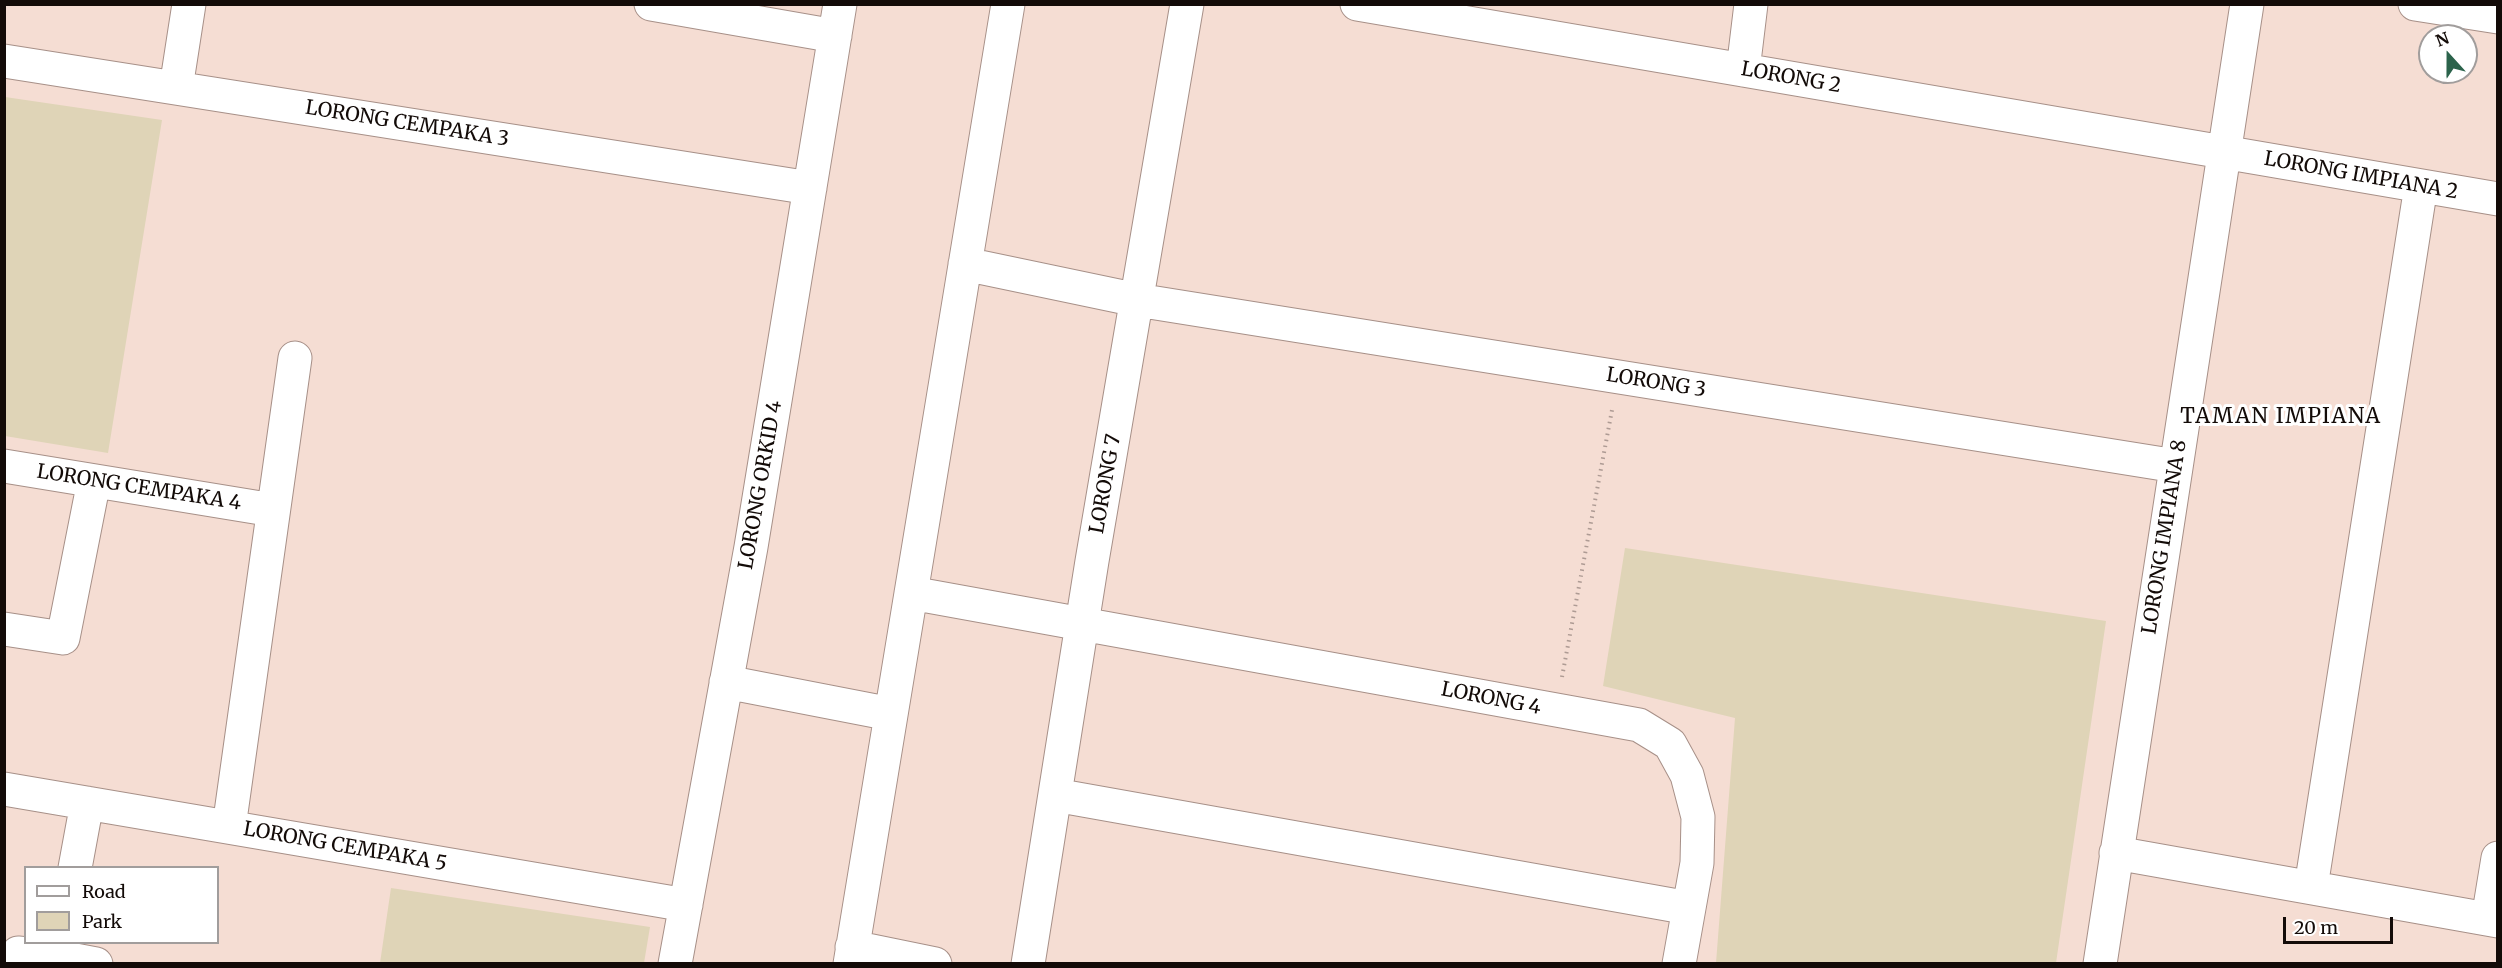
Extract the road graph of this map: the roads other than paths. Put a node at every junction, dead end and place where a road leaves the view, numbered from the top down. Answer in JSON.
{"nodes":[{"id":1,"x":189,"y":4,"type":"edge"},
{"id":2,"x":651,"y":4,"type":"edge"},
{"id":3,"x":1008,"y":4,"type":"edge"},
{"id":4,"x":1187,"y":4,"type":"edge"},
{"id":5,"x":1357,"y":4,"type":"edge"},
{"id":6,"x":1751,"y":4,"type":"edge"},
{"id":7,"x":2247,"y":4,"type":"edge"},
{"id":8,"x":2415,"y":4,"type":"edge"},
{"id":9,"x":2498,"y":17,"type":"edge"},
{"id":10,"x":837,"y":20,"type":"edge"},
{"id":11,"x":4,"y":61,"type":"edge"},
{"id":12,"x":1743,"y":70,"type":"junction"},
{"id":13,"x":176,"y":88,"type":"junction"},
{"id":14,"x":2225,"y":153,"type":"junction"},
{"id":15,"x":2421,"y":186,"type":"junction"},
{"id":16,"x":810,"y":188,"type":"junction"},
{"id":17,"x":2498,"y":199,"type":"edge"},
{"id":18,"x":965,"y":264,"type":"junction"},
{"id":19,"x":1137,"y":300,"type":"junction"},
{"id":20,"x":295,"y":358,"type":"dead end"},
{"id":21,"x":4,"y":466,"type":"edge"},
{"id":22,"x":2176,"y":466,"type":"junction"},
{"id":23,"x":94,"y":481,"type":"junction"},
{"id":24,"x":273,"y":510,"type":"junction"},
{"id":25,"x":911,"y":592,"type":"junction"},
{"id":26,"x":1084,"y":623,"type":"junction"},
{"id":27,"x":4,"y":629,"type":"edge"},
{"id":28,"x":726,"y":682,"type":"junction"},
{"id":29,"x":891,"y":714,"type":"junction"},
{"id":30,"x":4,"y":789,"type":"edge"},
{"id":31,"x":1055,"y":795,"type":"junction"},
{"id":32,"x":87,"y":803,"type":"junction"},
{"id":33,"x":229,"y":827,"type":"junction"},
{"id":34,"x":2116,"y":853,"type":"junction"},
{"id":35,"x":2498,"y":858,"type":"edge"},
{"id":36,"x":75,"y":866,"type":"edge"},
{"id":37,"x":2311,"y":887,"type":"junction"},
{"id":38,"x":686,"y":905,"type":"junction"},
{"id":39,"x":1689,"y":908,"type":"junction"},
{"id":40,"x":2493,"y":920,"type":"edge"},
{"id":41,"x":60,"y":950,"type":"edge"},
{"id":42,"x":851,"y":955,"type":"edge"},
{"id":43,"x":13,"y":956,"type":"edge"},
{"id":44,"x":96,"y":963,"type":"edge"},
{"id":45,"x":675,"y":963,"type":"edge"},
{"id":46,"x":935,"y":963,"type":"edge"},
{"id":47,"x":1032,"y":963,"type":"edge"},
{"id":48,"x":1679,"y":963,"type":"edge"},
{"id":49,"x":2100,"y":963,"type":"edge"}],
"edges":[{"from":1,"to":13,"type":"street"},
{"from":2,"to":10,"type":"street"},
{"from":3,"to":18,"type":"street"},
{"from":4,"to":19,"type":"street","name":"LORONG 7"},
{"from":5,"to":12,"type":"street","name":"LORONG 2"},
{"from":6,"to":12,"type":"street"},
{"from":7,"to":14,"type":"street","name":"LORONG IMPIANA 8"},
{"from":8,"to":9,"type":"street"},
{"from":10,"to":16,"type":"street","name":"LORONG ORKID 4"},
{"from":11,"to":13,"type":"street","name":"LORONG CEMPAKA 3"},
{"from":12,"to":14,"type":"street","name":"LORONG 2"},
{"from":13,"to":16,"type":"street","name":"LORONG CEMPAKA 3"},
{"from":14,"to":15,"type":"street","name":"LORONG IMPIANA 2"},
{"from":14,"to":22,"type":"street","name":"LORONG IMPIANA 8"},
{"from":15,"to":17,"type":"street","name":"LORONG IMPIANA 2"},
{"from":15,"to":37,"type":"street"},
{"from":16,"to":28,"type":"street","name":"LORONG ORKID 4"},
{"from":18,"to":19,"type":"street","name":"LORONG 3"},
{"from":18,"to":25,"type":"street"},
{"from":19,"to":22,"type":"street","name":"LORONG 3"},
{"from":19,"to":26,"type":"street","name":"LORONG 7"},
{"from":20,"to":24,"type":"street"},
{"from":21,"to":23,"type":"street","name":"LORONG CEMPAKA 4"},
{"from":22,"to":34,"type":"street","name":"LORONG IMPIANA 8"},
{"from":23,"to":24,"type":"street","name":"LORONG CEMPAKA 4"},
{"from":23,"to":27,"type":"street"},
{"from":24,"to":33,"type":"street"},
{"from":25,"to":26,"type":"street","name":"LORONG 4"},
{"from":25,"to":29,"type":"street"},
{"from":26,"to":31,"type":"street","name":"LORONG 7"},
{"from":26,"to":39,"type":"street","name":"LORONG 4"},
{"from":28,"to":29,"type":"street"},
{"from":28,"to":38,"type":"street","name":"LORONG ORKID 4"},
{"from":29,"to":42,"type":"street"},
{"from":30,"to":32,"type":"street","name":"LORONG CEMPAKA 5"},
{"from":31,"to":39,"type":"street"},
{"from":31,"to":47,"type":"street","name":"LORONG 7"},
{"from":32,"to":33,"type":"street","name":"LORONG CEMPAKA 5"},
{"from":32,"to":36,"type":"street"},
{"from":33,"to":38,"type":"street","name":"LORONG CEMPAKA 5"},
{"from":34,"to":37,"type":"street"},
{"from":34,"to":49,"type":"street","name":"LORONG IMPIANA 8"},
{"from":35,"to":40,"type":"street"},
{"from":37,"to":40,"type":"street"},
{"from":38,"to":45,"type":"street","name":"LORONG ORKID 4"},
{"from":39,"to":48,"type":"street","name":"LORONG 4"},
{"from":41,"to":43,"type":"street"},
{"from":41,"to":44,"type":"street"},
{"from":42,"to":46,"type":"street"}]}
